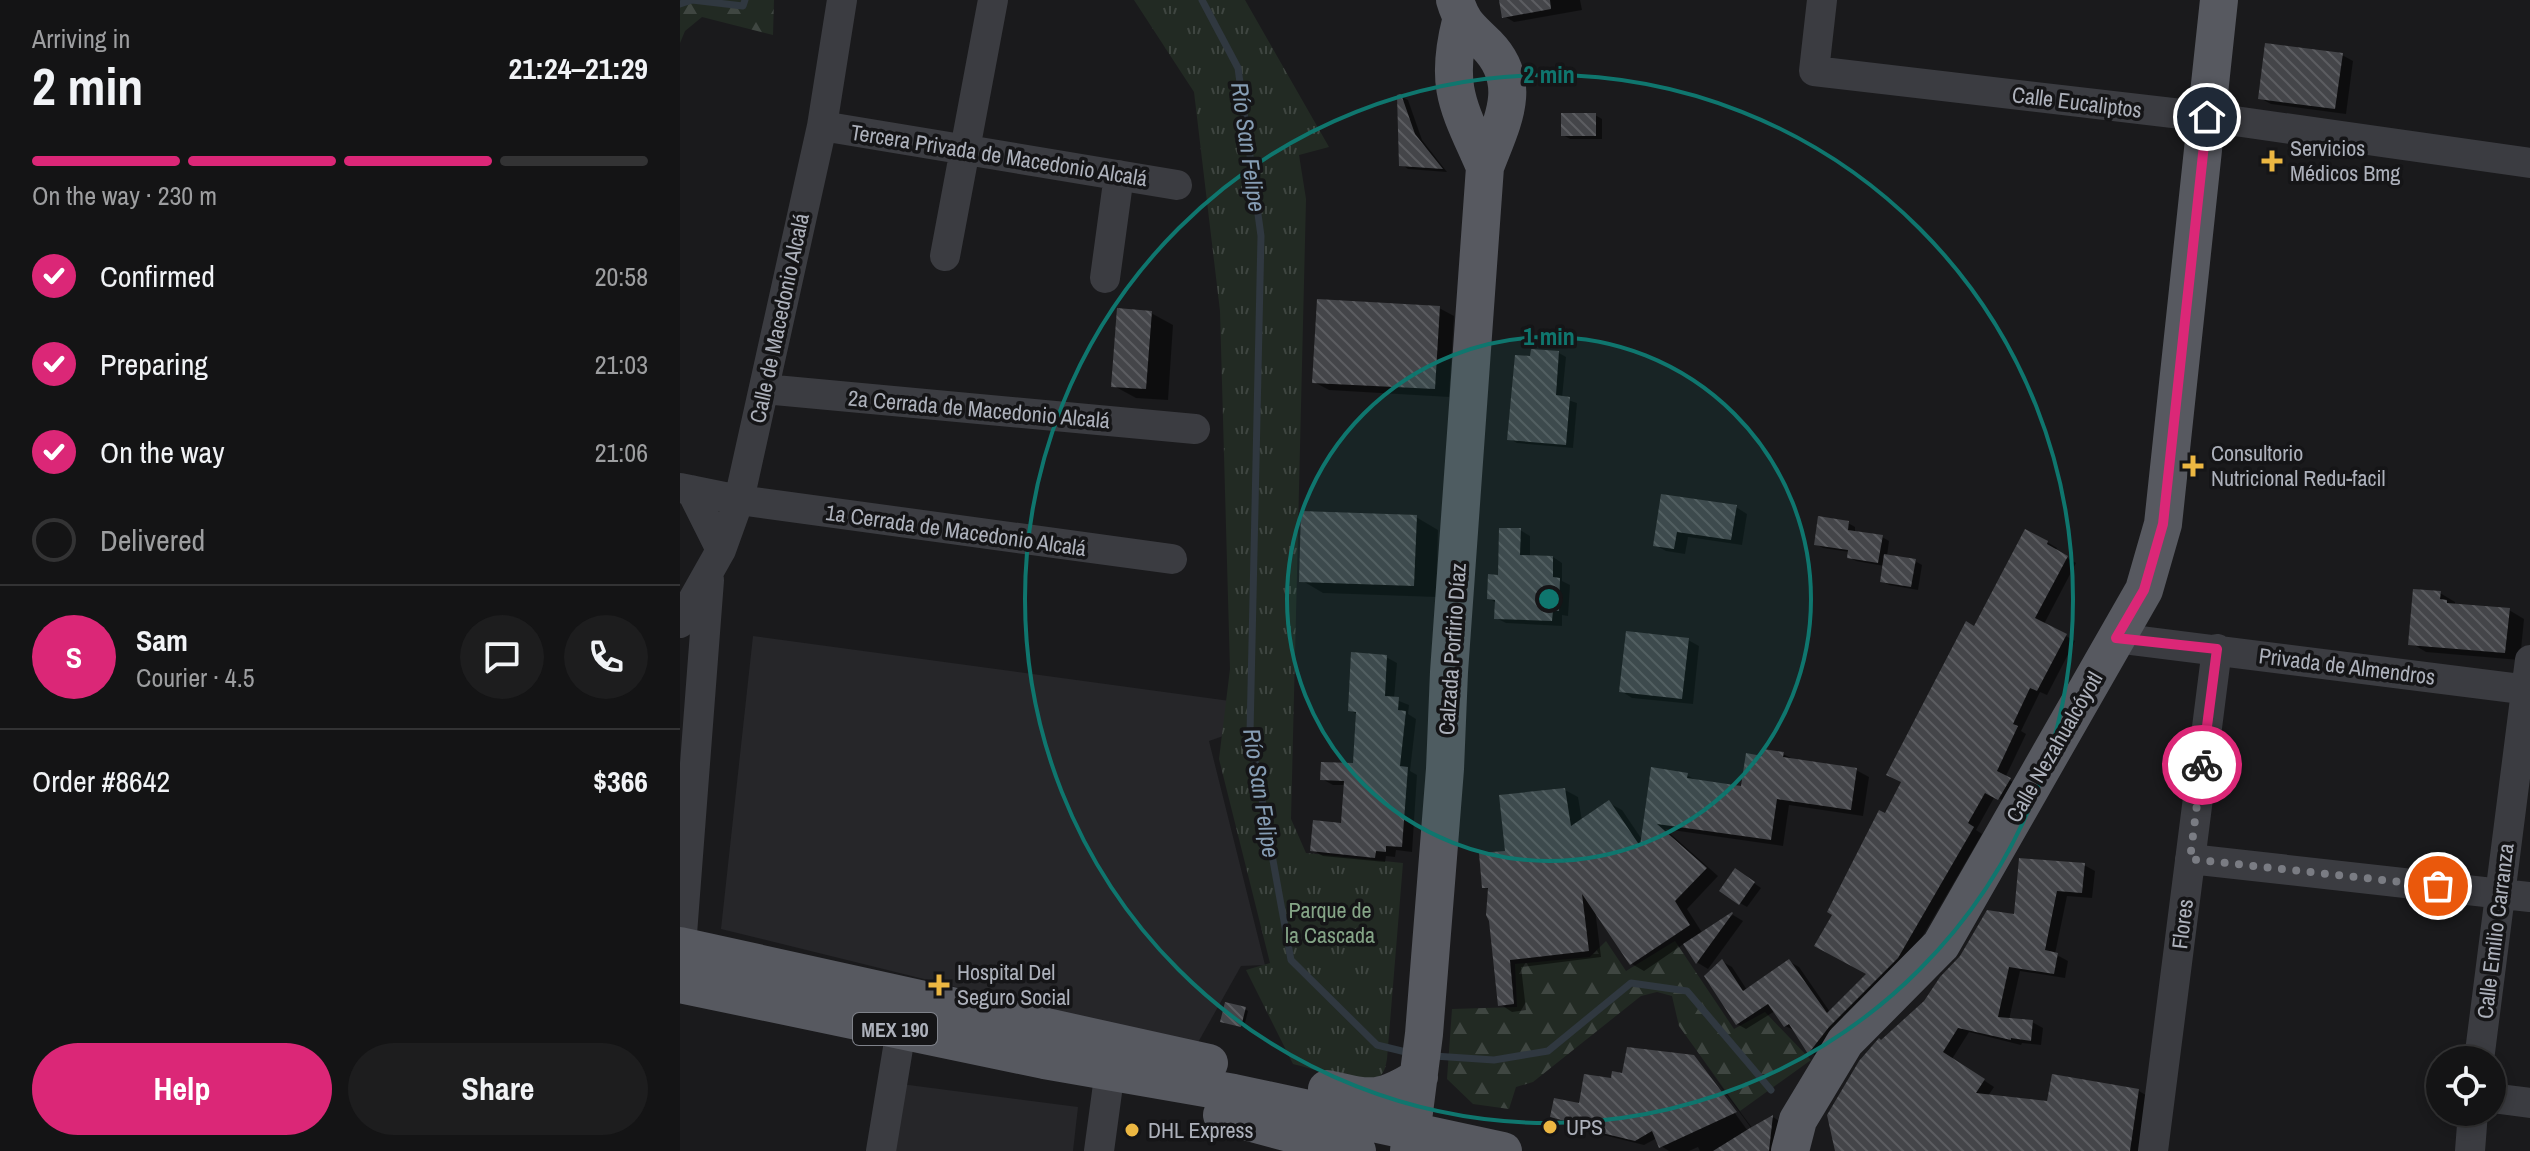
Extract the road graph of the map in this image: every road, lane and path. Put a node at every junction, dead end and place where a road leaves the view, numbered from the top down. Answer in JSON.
{"nodes":[{"id":1,"x":842,"y":0,"type":"edge"},
{"id":2,"x":993,"y":0,"type":"edge"},
{"id":3,"x":1822,"y":0,"type":"edge"},
{"id":4,"x":2219,"y":0,"type":"edge"},
{"id":5,"x":1458,"y":10,"type":"edge"},
{"id":6,"x":2207,"y":117,"type":"junction"},
{"id":7,"x":822,"y":126,"type":"junction"},
{"id":8,"x":967,"y":150,"type":"junction"},
{"id":9,"x":2530,"y":163,"type":"edge"},
{"id":10,"x":1485,"y":167,"type":"junction"},
{"id":11,"x":1119,"y":175,"type":"junction"},
{"id":12,"x":1177,"y":185,"type":"dead end"},
{"id":13,"x":945,"y":256,"type":"dead end"},
{"id":14,"x":1105,"y":278,"type":"dead end"},
{"id":15,"x":764,"y":389,"type":"junction"},
{"id":16,"x":1195,"y":429,"type":"dead end"},
{"id":17,"x":686,"y":489,"type":"edge"},
{"id":18,"x":739,"y":500,"type":"junction"},
{"id":19,"x":1172,"y":559,"type":"dead end"},
{"id":20,"x":716,"y":562,"type":"junction"},
{"id":21,"x":680,"y":623,"type":"edge"},
{"id":22,"x":2116,"y":638,"type":"junction"},
{"id":23,"x":2217,"y":649,"type":"junction"},
{"id":24,"x":2529,"y":680,"type":"edge"},
{"id":25,"x":2190,"y":859,"type":"junction"},
{"id":26,"x":2500,"y":893,"type":"junction"},
{"id":27,"x":2530,"y":897,"type":"edge"},
{"id":28,"x":681,"y":951,"type":"edge"},
{"id":29,"x":680,"y":984,"type":"edge"},
{"id":30,"x":901,"y":1030,"type":"junction"},
{"id":31,"x":1071,"y":1032,"type":"junction"},
{"id":32,"x":2481,"y":1046,"type":"edge"},
{"id":33,"x":1110,"y":1070,"type":"junction"},
{"id":34,"x":1419,"y":1077,"type":"junction"},
{"id":35,"x":2506,"y":1100,"type":"edge"},
{"id":36,"x":2530,"y":1103,"type":"edge"},
{"id":37,"x":2472,"y":1126,"type":"edge"},
{"id":38,"x":1411,"y":1141,"type":"edge"},
{"id":39,"x":881,"y":1151,"type":"edge"},
{"id":40,"x":1099,"y":1151,"type":"edge"},
{"id":41,"x":1357,"y":1151,"type":"edge"},
{"id":42,"x":1503,"y":1151,"type":"edge"},
{"id":43,"x":1790,"y":1151,"type":"edge"},
{"id":44,"x":2153,"y":1151,"type":"edge"},
{"id":45,"x":2470,"y":1151,"type":"edge"}],
"edges":[{"from":1,"to":7,"type":"street","name":"Calle de Macedonio Alcalá"},
{"from":2,"to":8,"type":"street"},
{"from":3,"to":6,"type":"street","name":"Calle Eucaliptos"},
{"from":4,"to":6,"type":"main road","name":"Calle Nezahualcóyotl"},
{"from":5,"to":10,"type":"main road","name":"Calzada Porfirio Díaz"},
{"from":5,"to":10,"type":"main road","name":"Calzada Porfirio Díaz"},
{"from":6,"to":9,"type":"street","name":"Calle Eucaliptos"},
{"from":6,"to":22,"type":"main road","name":"Calle Nezahualcóyotl"},
{"from":7,"to":8,"type":"street","name":"Tercera Privada de Macedonio Alcalá"},
{"from":7,"to":15,"type":"street","name":"Calle de Macedonio Alcalá"},
{"from":8,"to":11,"type":"street","name":"Tercera Privada de Macedonio Alcalá"},
{"from":8,"to":13,"type":"street"},
{"from":10,"to":34,"type":"main road","name":"Calzada Porfirio Díaz"},
{"from":11,"to":12,"type":"street","name":"Tercera Privada de Macedonio Alcalá"},
{"from":11,"to":14,"type":"street"},
{"from":15,"to":16,"type":"street","name":"2a Cerrada de Macedonio Alcalá"},
{"from":15,"to":18,"type":"street","name":"Calle de Macedonio Alcalá"},
{"from":17,"to":18,"type":"street","name":"1a Cerrada de Macedonio Alcalá"},
{"from":17,"to":20,"type":"street"},
{"from":18,"to":19,"type":"street","name":"1a Cerrada de Macedonio Alcalá"},
{"from":18,"to":20,"type":"street","name":"Calle de Macedonio Alcalá"},
{"from":20,"to":21,"type":"street","name":"Calle de Macedonio Alcalá"},
{"from":20,"to":28,"type":"street"},
{"from":22,"to":23,"type":"street","name":"Privada de Almendros"},
{"from":22,"to":43,"type":"main road","name":"Calle Nezahualcóyotl"},
{"from":23,"to":24,"type":"street","name":"Privada de Almendros"},
{"from":23,"to":25,"type":"street","name":"Flores"},
{"from":24,"to":26,"type":"street","name":"Calle Emilio Carranza"},
{"from":25,"to":26,"type":"street"},
{"from":25,"to":44,"type":"street","name":"Flores"},
{"from":26,"to":27,"type":"street"},
{"from":26,"to":32,"type":"street","name":"Calle Emilio Carranza"},
{"from":28,"to":31,"type":"main road","number":"MEX 190"},
{"from":29,"to":30,"type":"main road","number":"MEX 190"},
{"from":30,"to":33,"type":"main road","number":"MEX 190"},
{"from":30,"to":39,"type":"street"},
{"from":31,"to":33,"type":"main road","number":"MEX 190"},
{"from":31,"to":34,"type":"main road"},
{"from":33,"to":38,"type":"main road","number":"MEX 190"},
{"from":33,"to":40,"type":"street"},
{"from":33,"to":41,"type":"main road","number":"MEX 190"},
{"from":34,"to":38,"type":"main road","name":"Calzada Porfirio Díaz"},
{"from":35,"to":36,"type":"street"},
{"from":37,"to":45,"type":"street"},
{"from":38,"to":42,"type":"main road","number":"MEX 190"}]}
